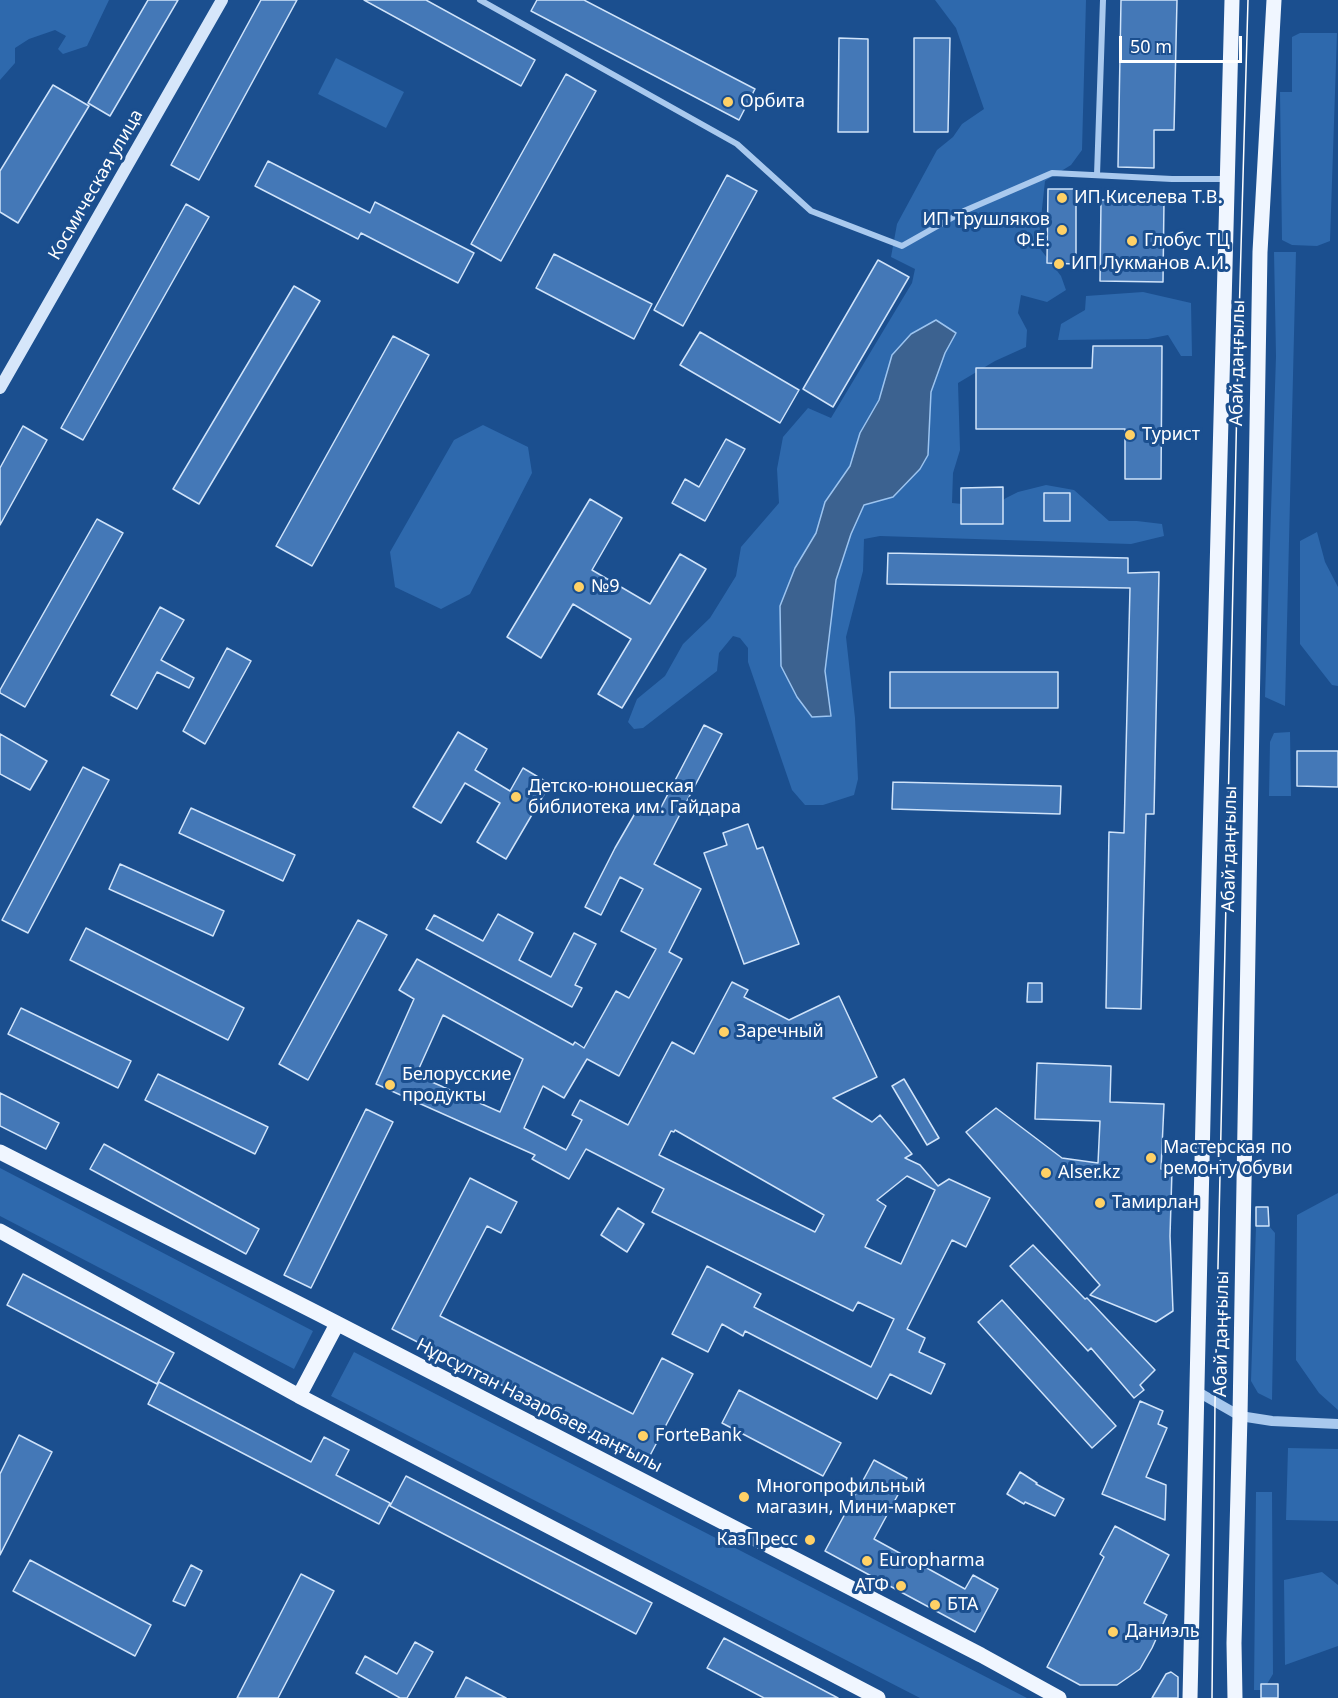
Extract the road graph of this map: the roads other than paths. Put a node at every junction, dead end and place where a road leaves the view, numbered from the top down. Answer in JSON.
{"nodes":[{"id":1,"x":222,"y":0,"type":"edge"},
{"id":2,"x":480,"y":0,"type":"edge"},
{"id":3,"x":1103,"y":0,"type":"edge"},
{"id":4,"x":1232,"y":0,"type":"edge"},
{"id":5,"x":1274,"y":0,"type":"edge"},
{"id":6,"x":1097,"y":175,"type":"junction"},
{"id":7,"x":1226,"y":179,"type":"junction"},
{"id":8,"x":0,"y":388,"type":"edge"},
{"id":9,"x":0,"y":1152,"type":"edge"},
{"id":10,"x":0,"y":1231,"type":"edge"},
{"id":11,"x":337,"y":1324,"type":"junction"},
{"id":12,"x":1198,"y":1392,"type":"junction"},
{"id":13,"x":299,"y":1396,"type":"junction"},
{"id":14,"x":1240,"y":1416,"type":"junction"},
{"id":15,"x":1338,"y":1424,"type":"edge"},
{"id":16,"x":878,"y":1698,"type":"edge"},
{"id":17,"x":1059,"y":1698,"type":"edge"},
{"id":18,"x":1190,"y":1698,"type":"edge"},
{"id":19,"x":1235,"y":1698,"type":"edge"}],
"edges":[{"from":1,"to":8,"type":"main road","name":"Космическая улица"},
{"from":2,"to":6,"type":"street"},
{"from":3,"to":6,"type":"street"},
{"from":4,"to":7,"type":"main road","name":"Абай даңғылы"},
{"from":5,"to":14,"type":"main road","name":"Абай даңғылы"},
{"from":6,"to":7,"type":"street"},
{"from":7,"to":12,"type":"main road","name":"Абай даңғылы"},
{"from":9,"to":11,"type":"main road","name":"Нұрсұлтан Назарбаев даңғылы"},
{"from":10,"to":13,"type":"main road"},
{"from":11,"to":13,"type":"main road"},
{"from":11,"to":17,"type":"main road","name":"Нұрсұлтан Назарбаев даңғылы"},
{"from":12,"to":14,"type":"street"},
{"from":12,"to":18,"type":"main road","name":"Абай даңғылы"},
{"from":13,"to":16,"type":"main road"},
{"from":14,"to":15,"type":"street"},
{"from":14,"to":19,"type":"main road","name":"Абай даңғылы"}]}
